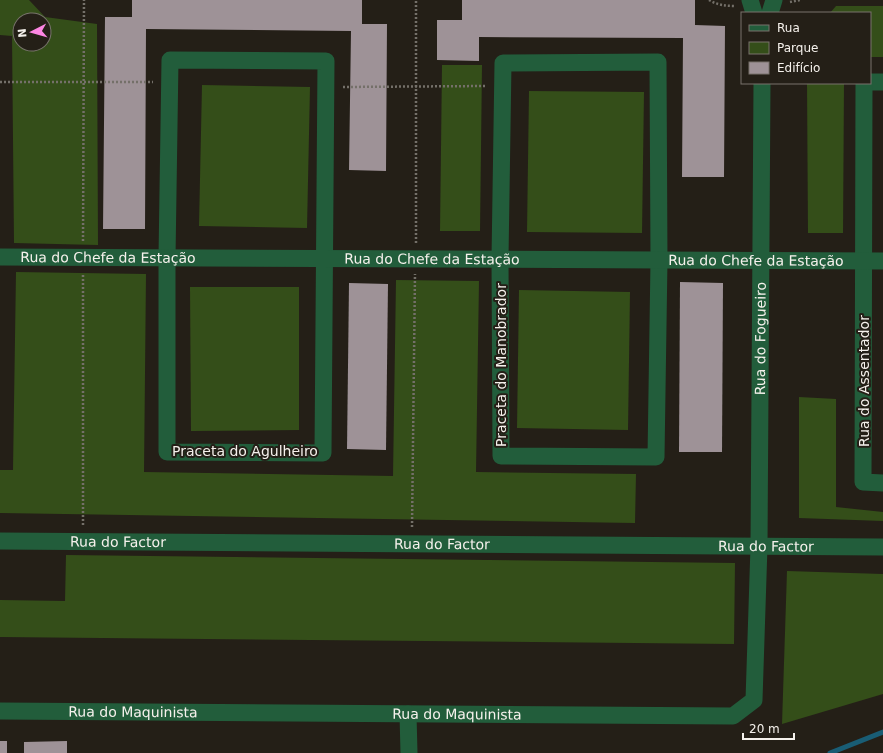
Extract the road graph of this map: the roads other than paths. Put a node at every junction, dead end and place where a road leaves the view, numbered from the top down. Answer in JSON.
{"nodes":[{"id":1,"x":750,"y":0,"type":"edge"},
{"id":2,"x":774,"y":0,"type":"edge"},
{"id":3,"x":754,"y":12,"type":"edge"},
{"id":4,"x":770,"y":12,"type":"edge"},
{"id":5,"x":871,"y":82,"type":"edge"},
{"id":6,"x":883,"y":82,"type":"edge"},
{"id":7,"x":762,"y":84,"type":"edge"},
{"id":8,"x":864,"y":84,"type":"edge"},
{"id":9,"x":0,"y":257,"type":"edge"},
{"id":10,"x":167,"y":258,"type":"junction"},
{"id":11,"x":324,"y":259,"type":"junction"},
{"id":12,"x":500,"y":259,"type":"junction"},
{"id":13,"x":659,"y":260,"type":"junction"},
{"id":14,"x":762,"y":260,"type":"junction"},
{"id":15,"x":864,"y":261,"type":"junction"},
{"id":16,"x":883,"y":261,"type":"edge"},
{"id":17,"x":883,"y":483,"type":"edge"},
{"id":18,"x":0,"y":541,"type":"edge"},
{"id":19,"x":759,"y":546,"type":"junction"},
{"id":20,"x":883,"y":548,"type":"edge"},
{"id":21,"x":0,"y":711,"type":"edge"},
{"id":22,"x":408,"y":714,"type":"junction"},
{"id":23,"x":409,"y":753,"type":"edge"}],
"edges":[{"from":1,"to":3,"type":"street"},
{"from":2,"to":4,"type":"street"},
{"from":5,"to":6,"type":"street"},
{"from":7,"to":14,"type":"street","name":"Rua do Fogueiro"},
{"from":8,"to":15,"type":"street","name":"Rua do Assentador"},
{"from":9,"to":10,"type":"street","name":"Rua do Chefe da Estação"},
{"from":10,"to":11,"type":"street","name":"Rua do Chefe da Estação"},
{"from":10,"to":11,"type":"street","name":"Praceta do Agulheiro"},
{"from":10,"to":11,"type":"street"},
{"from":11,"to":12,"type":"street","name":"Rua do Chefe da Estação"},
{"from":12,"to":13,"type":"street","name":"Rua do Chefe da Estação"},
{"from":12,"to":13,"type":"street","name":"Praceta do Manobrador"},
{"from":12,"to":13,"type":"street"},
{"from":13,"to":14,"type":"street","name":"Rua do Chefe da Estação"},
{"from":14,"to":15,"type":"street","name":"Rua do Chefe da Estação"},
{"from":14,"to":19,"type":"street","name":"Rua do Fogueiro"},
{"from":15,"to":16,"type":"street"},
{"from":15,"to":17,"type":"street","name":"Rua do Assentador"},
{"from":18,"to":19,"type":"street","name":"Rua do Factor"},
{"from":19,"to":20,"type":"street","name":"Rua do Factor"},
{"from":19,"to":22,"type":"street","name":"Rua do Maquinista"},
{"from":21,"to":22,"type":"street","name":"Rua do Maquinista"},
{"from":22,"to":23,"type":"street"}]}
